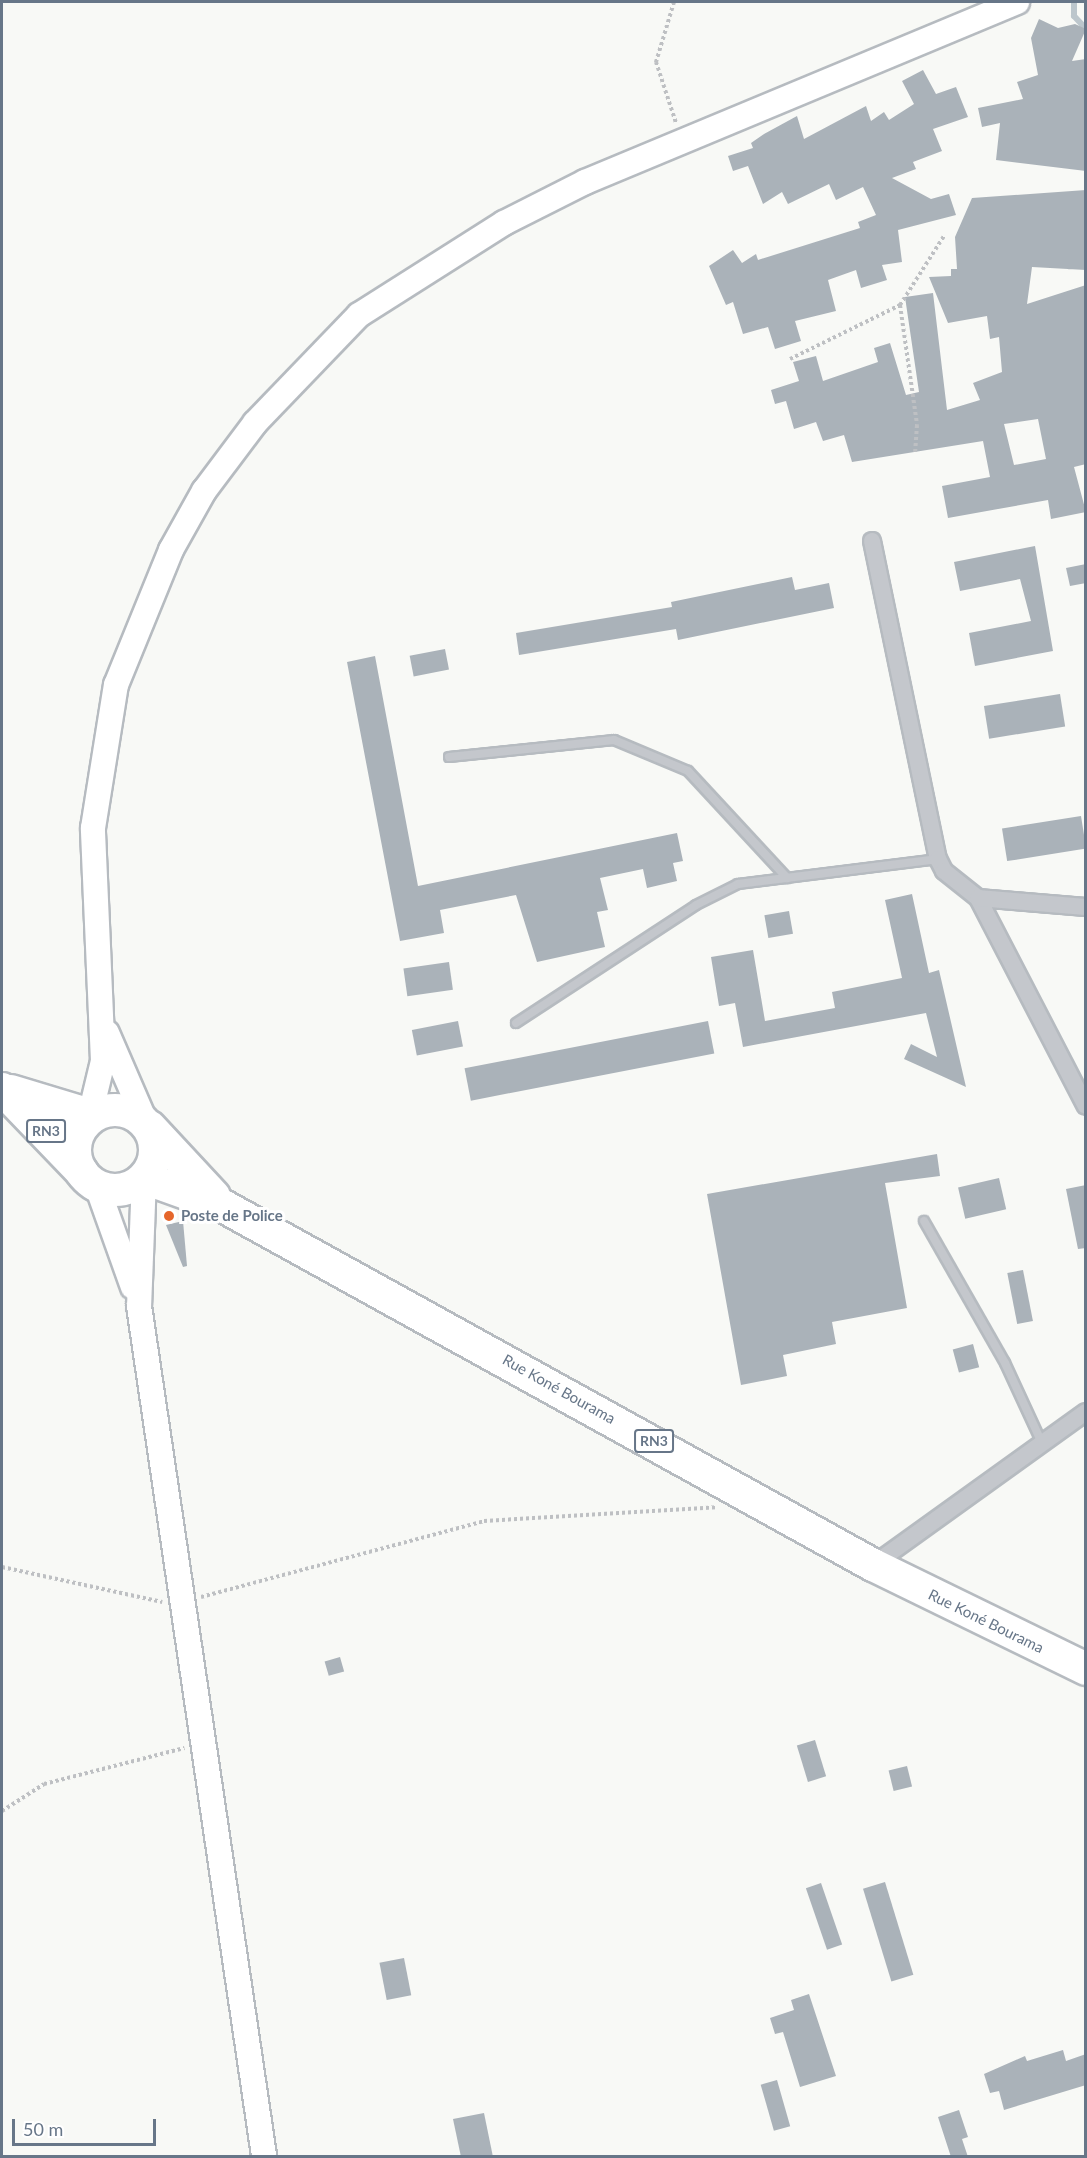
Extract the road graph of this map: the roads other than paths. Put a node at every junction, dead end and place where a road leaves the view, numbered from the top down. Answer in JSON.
{"nodes":[{"id":1,"x":1017,"y":2,"type":"edge"},
{"id":2,"x":873,"y":541,"type":"dead end"},
{"id":3,"x":449,"y":757,"type":"dead end"},
{"id":4,"x":938,"y":859,"type":"junction"},
{"id":5,"x":787,"y":878,"type":"junction"},
{"id":6,"x":978,"y":898,"type":"junction"},
{"id":7,"x":1086,"y":907,"type":"edge"},
{"id":8,"x":102,"y":1022,"type":"junction"},
{"id":9,"x":516,"y":1023,"type":"dead end"},
{"id":10,"x":2,"y":1088,"type":"edge"},
{"id":11,"x":1086,"y":1106,"type":"edge"},
{"id":12,"x":90,"y":1115,"type":"junction"},
{"id":13,"x":146,"y":1123,"type":"junction"},
{"id":14,"x":144,"y":1178,"type":"junction"},
{"id":15,"x":92,"y":1182,"type":"junction"},
{"id":16,"x":225,"y":1207,"type":"junction"},
{"id":17,"x":924,"y":1221,"type":"dead end"},
{"id":18,"x":139,"y":1306,"type":"junction"},
{"id":19,"x":1086,"y":1412,"type":"edge"},
{"id":20,"x":1042,"y":1443,"type":"junction"},
{"id":21,"x":873,"y":1565,"type":"junction"},
{"id":22,"x":1086,"y":1669,"type":"edge"},
{"id":23,"x":264,"y":2157,"type":"edge"}],
"edges":[{"from":1,"to":8,"type":"main road"},
{"from":2,"to":4,"type":"street"},
{"from":3,"to":5,"type":"lane"},
{"from":4,"to":5,"type":"lane"},
{"from":4,"to":6,"type":"street"},
{"from":5,"to":9,"type":"lane"},
{"from":6,"to":7,"type":"street"},
{"from":6,"to":11,"type":"street"},
{"from":8,"to":12,"type":"main road"},
{"from":8,"to":13,"type":"main road"},
{"from":10,"to":12,"type":"highway","number":"RN3"},
{"from":10,"to":15,"type":"highway","number":"RN3"},
{"from":12,"to":13,"type":"highway","number":"RN3"},
{"from":12,"to":15,"type":"highway","number":"RN3"},
{"from":13,"to":14,"type":"highway"},
{"from":13,"to":16,"type":"highway","name":"Rue Koné Bourama","number":"RN3"},
{"from":14,"to":15,"type":"highway"},
{"from":14,"to":16,"type":"highway","name":"Rue Koné Bourama","number":"RN3"},
{"from":14,"to":18,"type":"main road"},
{"from":15,"to":18,"type":"main road"},
{"from":16,"to":21,"type":"highway","name":"Rue Koné Bourama","number":"RN3"},
{"from":17,"to":20,"type":"lane"},
{"from":18,"to":23,"type":"main road"},
{"from":19,"to":20,"type":"street"},
{"from":20,"to":21,"type":"street"},
{"from":21,"to":22,"type":"highway","name":"Rue Koné Bourama","number":"RN3"}]}
